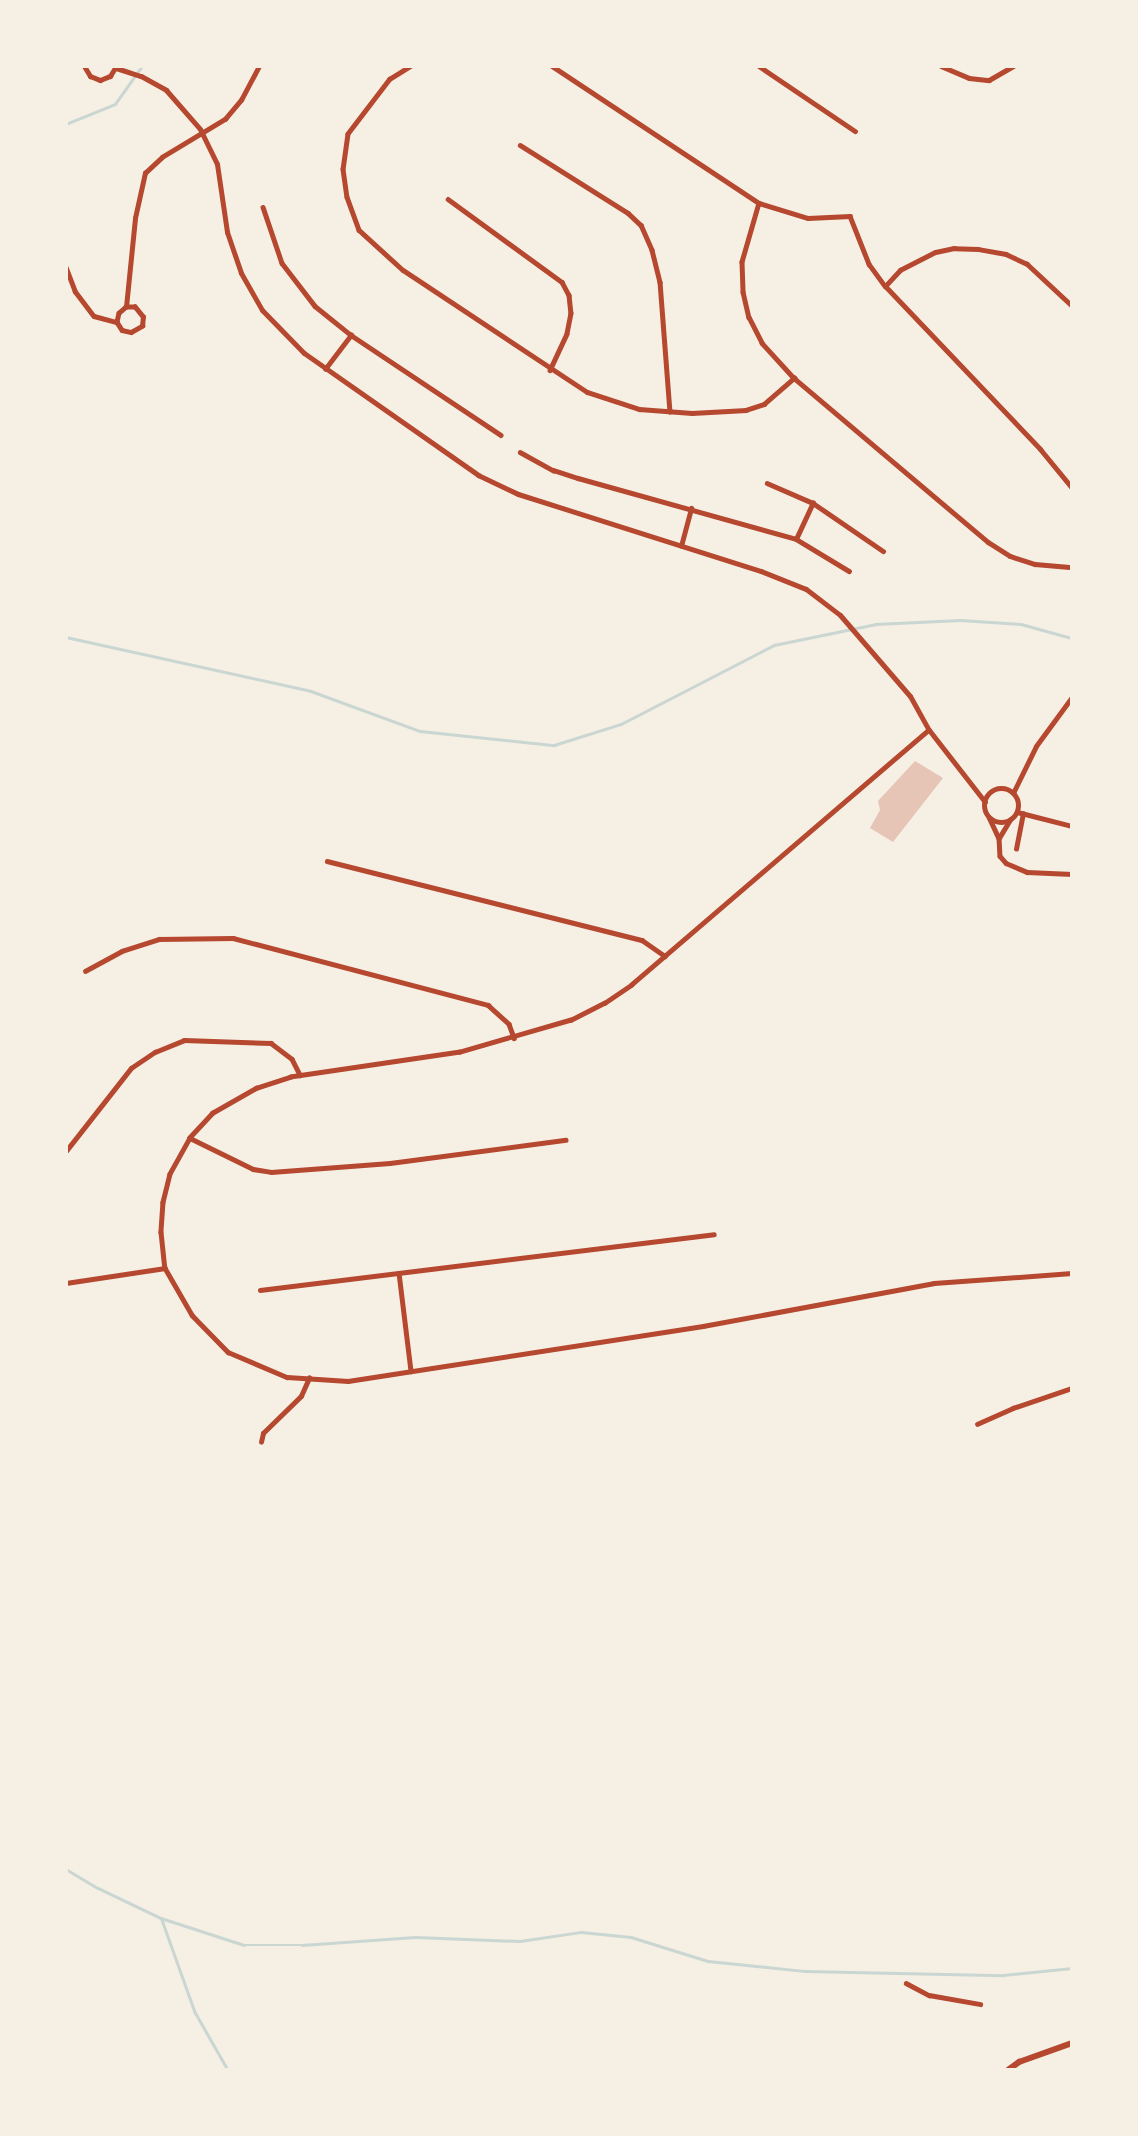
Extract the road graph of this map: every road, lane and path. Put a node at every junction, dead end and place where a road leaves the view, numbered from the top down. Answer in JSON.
{"nodes":[{"id":1,"x":83,"y":66,"type":"edge"},
{"id":2,"x":259,"y":66,"type":"edge"},
{"id":3,"x":411,"y":66,"type":"edge"},
{"id":4,"x":552,"y":66,"type":"edge"},
{"id":5,"x":759,"y":66,"type":"edge"},
{"id":6,"x":941,"y":66,"type":"edge"},
{"id":7,"x":1013,"y":66,"type":"edge"},
{"id":8,"x":116,"y":67,"type":"edge"},
{"id":9,"x":855,"y":131,"type":"dead end"},
{"id":10,"x":202,"y":133,"type":"junction"},
{"id":11,"x":520,"y":145,"type":"dead end"},
{"id":12,"x":448,"y":199,"type":"dead end"},
{"id":13,"x":759,"y":203,"type":"junction"},
{"id":14,"x":263,"y":207,"type":"dead end"},
{"id":15,"x":66,"y":267,"type":"edge"},
{"id":16,"x":885,"y":286,"type":"junction"},
{"id":17,"x":1072,"y":306,"type":"edge"},
{"id":18,"x":126,"y":307,"type":"junction"},
{"id":19,"x":117,"y":322,"type":"junction"},
{"id":20,"x":351,"y":335,"type":"junction"},
{"id":21,"x":325,"y":369,"type":"junction"},
{"id":22,"x":550,"y":370,"type":"junction"},
{"id":23,"x":794,"y":378,"type":"junction"},
{"id":24,"x":670,"y":412,"type":"junction"},
{"id":25,"x":500,"y":435,"type":"dead end"},
{"id":26,"x":520,"y":452,"type":"dead end"},
{"id":27,"x":767,"y":483,"type":"dead end"},
{"id":28,"x":1072,"y":488,"type":"edge"},
{"id":29,"x":813,"y":503,"type":"junction"},
{"id":30,"x":691,"y":508,"type":"junction"},
{"id":31,"x":796,"y":540,"type":"junction"},
{"id":32,"x":681,"y":546,"type":"junction"},
{"id":33,"x":883,"y":551,"type":"dead end"},
{"id":34,"x":1072,"y":567,"type":"edge"},
{"id":35,"x":849,"y":571,"type":"dead end"},
{"id":36,"x":1072,"y":697,"type":"edge"},
{"id":37,"x":929,"y":730,"type":"junction"},
{"id":38,"x":1013,"y":793,"type":"junction"},
{"id":39,"x":985,"y":802,"type":"junction"},
{"id":40,"x":1020,"y":813,"type":"junction"},
{"id":41,"x":989,"y":817,"type":"junction"},
{"id":42,"x":1010,"y":820,"type":"junction"},
{"id":43,"x":1072,"y":826,"type":"edge"},
{"id":44,"x":999,"y":838,"type":"junction"},
{"id":45,"x":1016,"y":849,"type":"dead end"},
{"id":46,"x":327,"y":861,"type":"dead end"},
{"id":47,"x":1072,"y":874,"type":"edge"},
{"id":48,"x":665,"y":956,"type":"junction"},
{"id":49,"x":85,"y":971,"type":"dead end"},
{"id":50,"x":514,"y":1038,"type":"junction"},
{"id":51,"x":300,"y":1075,"type":"junction"},
{"id":52,"x":190,"y":1138,"type":"junction"},
{"id":53,"x":565,"y":1140,"type":"dead end"},
{"id":54,"x":66,"y":1151,"type":"edge"},
{"id":55,"x":714,"y":1234,"type":"dead end"},
{"id":56,"x":165,"y":1268,"type":"junction"},
{"id":57,"x":399,"y":1273,"type":"junction"},
{"id":58,"x":1072,"y":1273,"type":"edge"},
{"id":59,"x":66,"y":1283,"type":"edge"},
{"id":60,"x":260,"y":1290,"type":"dead end"},
{"id":61,"x":411,"y":1371,"type":"junction"},
{"id":62,"x":309,"y":1378,"type":"junction"},
{"id":63,"x":1072,"y":1388,"type":"edge"},
{"id":64,"x":977,"y":1424,"type":"dead end"},
{"id":65,"x":261,"y":1442,"type":"dead end"},
{"id":66,"x":906,"y":1983,"type":"dead end"},
{"id":67,"x":980,"y":2004,"type":"dead end"},
{"id":68,"x":1072,"y":2043,"type":"edge"},
{"id":69,"x":1008,"y":2070,"type":"edge"}],
"edges":[{"from":1,"to":8,"type":"street"},
{"from":2,"to":10,"type":"street"},
{"from":3,"to":22,"type":"street"},
{"from":4,"to":13,"type":"street"},
{"from":5,"to":9,"type":"street"},
{"from":6,"to":7,"type":"street"},
{"from":8,"to":10,"type":"street"},
{"from":10,"to":18,"type":"street"},
{"from":10,"to":21,"type":"street"},
{"from":11,"to":24,"type":"street"},
{"from":12,"to":22,"type":"street"},
{"from":13,"to":16,"type":"street"},
{"from":13,"to":23,"type":"street"},
{"from":14,"to":20,"type":"street"},
{"from":15,"to":19,"type":"street"},
{"from":16,"to":17,"type":"street"},
{"from":16,"to":28,"type":"street"},
{"from":18,"to":19,"type":"street"},
{"from":18,"to":19,"type":"street"},
{"from":20,"to":21,"type":"street"},
{"from":20,"to":25,"type":"street"},
{"from":21,"to":32,"type":"street"},
{"from":22,"to":24,"type":"street"},
{"from":23,"to":24,"type":"street"},
{"from":23,"to":34,"type":"street"},
{"from":26,"to":30,"type":"street"},
{"from":27,"to":29,"type":"street"},
{"from":29,"to":31,"type":"street"},
{"from":29,"to":33,"type":"street"},
{"from":30,"to":31,"type":"street"},
{"from":30,"to":32,"type":"street"},
{"from":31,"to":35,"type":"street"},
{"from":32,"to":37,"type":"street"},
{"from":36,"to":38,"type":"street"},
{"from":37,"to":39,"type":"street"},
{"from":37,"to":48,"type":"street"},
{"from":38,"to":39,"type":"street"},
{"from":38,"to":40,"type":"street"},
{"from":39,"to":41,"type":"street"},
{"from":40,"to":42,"type":"street"},
{"from":40,"to":43,"type":"street"},
{"from":40,"to":45,"type":"street"},
{"from":41,"to":42,"type":"street"},
{"from":41,"to":44,"type":"street"},
{"from":42,"to":44,"type":"street"},
{"from":44,"to":47,"type":"street"},
{"from":46,"to":48,"type":"street"},
{"from":48,"to":50,"type":"street"},
{"from":49,"to":50,"type":"street"},
{"from":50,"to":51,"type":"street"},
{"from":51,"to":52,"type":"street"},
{"from":51,"to":54,"type":"street"},
{"from":52,"to":53,"type":"street"},
{"from":52,"to":56,"type":"street"},
{"from":55,"to":57,"type":"street"},
{"from":56,"to":59,"type":"street"},
{"from":56,"to":62,"type":"street"},
{"from":57,"to":60,"type":"street"},
{"from":57,"to":61,"type":"street"},
{"from":58,"to":61,"type":"street"},
{"from":61,"to":62,"type":"street"},
{"from":62,"to":65,"type":"street"},
{"from":63,"to":64,"type":"street"},
{"from":66,"to":67,"type":"street"},
{"from":68,"to":69,"type":"main road"}]}
